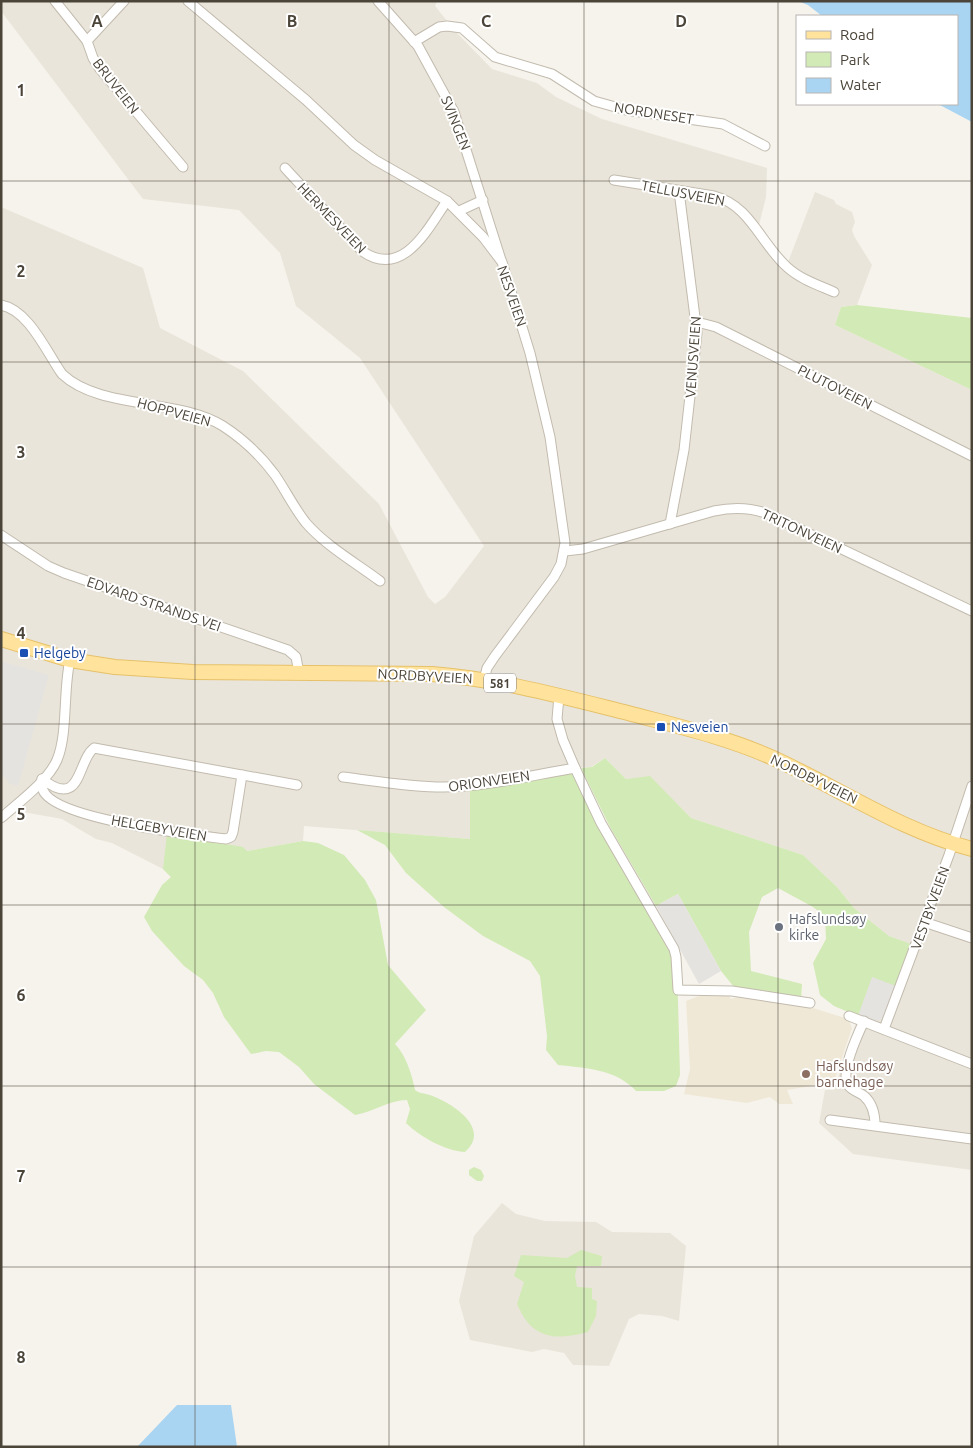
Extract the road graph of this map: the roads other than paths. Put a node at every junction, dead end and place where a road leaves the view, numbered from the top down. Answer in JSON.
{"nodes":[{"id":1,"x":55,"y":1,"type":"edge"},
{"id":2,"x":124,"y":1,"type":"edge"},
{"id":3,"x":188,"y":1,"type":"edge"},
{"id":4,"x":378,"y":1,"type":"edge"},
{"id":5,"x":87,"y":41,"type":"junction"},
{"id":6,"x":414,"y":42,"type":"junction"},
{"id":7,"x":765,"y":146,"type":"dead end"},
{"id":8,"x":182,"y":167,"type":"dead end"},
{"id":9,"x":285,"y":168,"type":"dead end"},
{"id":10,"x":614,"y":180,"type":"dead end"},
{"id":11,"x":679,"y":190,"type":"junction"},
{"id":12,"x":483,"y":200,"type":"junction"},
{"id":13,"x":447,"y":201,"type":"junction"},
{"id":14,"x":459,"y":211,"type":"junction"},
{"id":15,"x":502,"y":262,"type":"junction"},
{"id":16,"x":834,"y":292,"type":"dead end"},
{"id":17,"x":1,"y":305,"type":"edge"},
{"id":18,"x":697,"y":322,"type":"junction"},
{"id":19,"x":972,"y":456,"type":"edge"},
{"id":20,"x":670,"y":524,"type":"junction"},
{"id":21,"x":1,"y":535,"type":"edge"},
{"id":22,"x":565,"y":552,"type":"junction"},
{"id":23,"x":380,"y":581,"type":"dead end"},
{"id":24,"x":972,"y":611,"type":"edge"},
{"id":25,"x":1,"y":639,"type":"edge"},
{"id":26,"x":70,"y":660,"type":"junction"},
{"id":27,"x":299,"y":673,"type":"junction"},
{"id":28,"x":484,"y":680,"type":"junction"},
{"id":29,"x":558,"y":696,"type":"junction"},
{"id":30,"x":576,"y":768,"type":"junction"},
{"id":31,"x":242,"y":775,"type":"junction"},
{"id":32,"x":343,"y":777,"type":"dead end"},
{"id":33,"x":42,"y":779,"type":"junction"},
{"id":34,"x":297,"y":785,"type":"dead end"},
{"id":35,"x":972,"y":786,"type":"edge"},
{"id":36,"x":1,"y":818,"type":"edge"},
{"id":37,"x":953,"y":844,"type":"junction"},
{"id":38,"x":972,"y":850,"type":"edge"},
{"id":39,"x":924,"y":922,"type":"junction"},
{"id":40,"x":972,"y":938,"type":"edge"},
{"id":41,"x":810,"y":1003,"type":"dead end"},
{"id":42,"x":850,"y":1016,"type":"dead end"},
{"id":43,"x":864,"y":1022,"type":"junction"},
{"id":44,"x":884,"y":1029,"type":"junction"},
{"id":45,"x":972,"y":1064,"type":"edge"},
{"id":46,"x":830,"y":1120,"type":"dead end"},
{"id":47,"x":875,"y":1125,"type":"junction"},
{"id":48,"x":972,"y":1139,"type":"edge"}],
"edges":[{"from":1,"to":5,"type":"street","name":"BRUVEIEN"},
{"from":2,"to":5,"type":"street"},
{"from":3,"to":13,"type":"street","name":"NESVEIEN"},
{"from":4,"to":6,"type":"street","name":"SVINGEN"},
{"from":5,"to":8,"type":"street","name":"BRUVEIEN"},
{"from":6,"to":7,"type":"street","name":"NORDNESET"},
{"from":6,"to":12,"type":"street","name":"SVINGEN"},
{"from":9,"to":13,"type":"street","name":"HERMESVEIEN"},
{"from":10,"to":11,"type":"street","name":"TELLUSVEIEN"},
{"from":11,"to":16,"type":"street","name":"TELLUSVEIEN"},
{"from":11,"to":18,"type":"street","name":"VENUSVEIEN"},
{"from":12,"to":14,"type":"street"},
{"from":12,"to":15,"type":"street","name":"SVINGEN"},
{"from":13,"to":14,"type":"street","name":"NESVEIEN"},
{"from":14,"to":15,"type":"street","name":"NESVEIEN"},
{"from":15,"to":22,"type":"street","name":"NESVEIEN"},
{"from":17,"to":23,"type":"street","name":"HOPPVEIEN"},
{"from":18,"to":19,"type":"street","name":"PLUTOVEIEN"},
{"from":18,"to":20,"type":"street","name":"VENUSVEIEN"},
{"from":20,"to":22,"type":"street","name":"TRITONVEIEN"},
{"from":20,"to":24,"type":"street","name":"TRITONVEIEN"},
{"from":21,"to":27,"type":"street","name":"EDVARD STRANDS VEI"},
{"from":22,"to":28,"type":"street","name":"NESVEIEN"},
{"from":25,"to":26,"type":"main road","name":"NORDBYVEIEN","number":"581"},
{"from":26,"to":27,"type":"main road","name":"NORDBYVEIEN","number":"581"},
{"from":26,"to":33,"type":"street"},
{"from":27,"to":28,"type":"main road","name":"NORDBYVEIEN","number":"581"},
{"from":28,"to":29,"type":"main road","name":"NORDBYVEIEN","number":"581"},
{"from":29,"to":30,"type":"street"},
{"from":29,"to":37,"type":"main road","name":"NORDBYVEIEN","number":"581"},
{"from":30,"to":32,"type":"street","name":"ORIONVEIEN"},
{"from":30,"to":41,"type":"street"},
{"from":31,"to":33,"type":"street"},
{"from":31,"to":33,"type":"street","name":"HELGEBYVEIEN"},
{"from":31,"to":34,"type":"street"},
{"from":33,"to":36,"type":"street"},
{"from":35,"to":37,"type":"street","name":"VESTBYVEIEN"},
{"from":37,"to":38,"type":"main road","name":"NORDBYVEIEN","number":"581"},
{"from":37,"to":39,"type":"street","name":"VESTBYVEIEN"},
{"from":39,"to":40,"type":"street"},
{"from":39,"to":44,"type":"street","name":"VESTBYVEIEN"},
{"from":42,"to":43,"type":"street"},
{"from":43,"to":44,"type":"street"},
{"from":43,"to":47,"type":"street"},
{"from":44,"to":45,"type":"street"},
{"from":46,"to":47,"type":"street"},
{"from":47,"to":48,"type":"street"}]}
